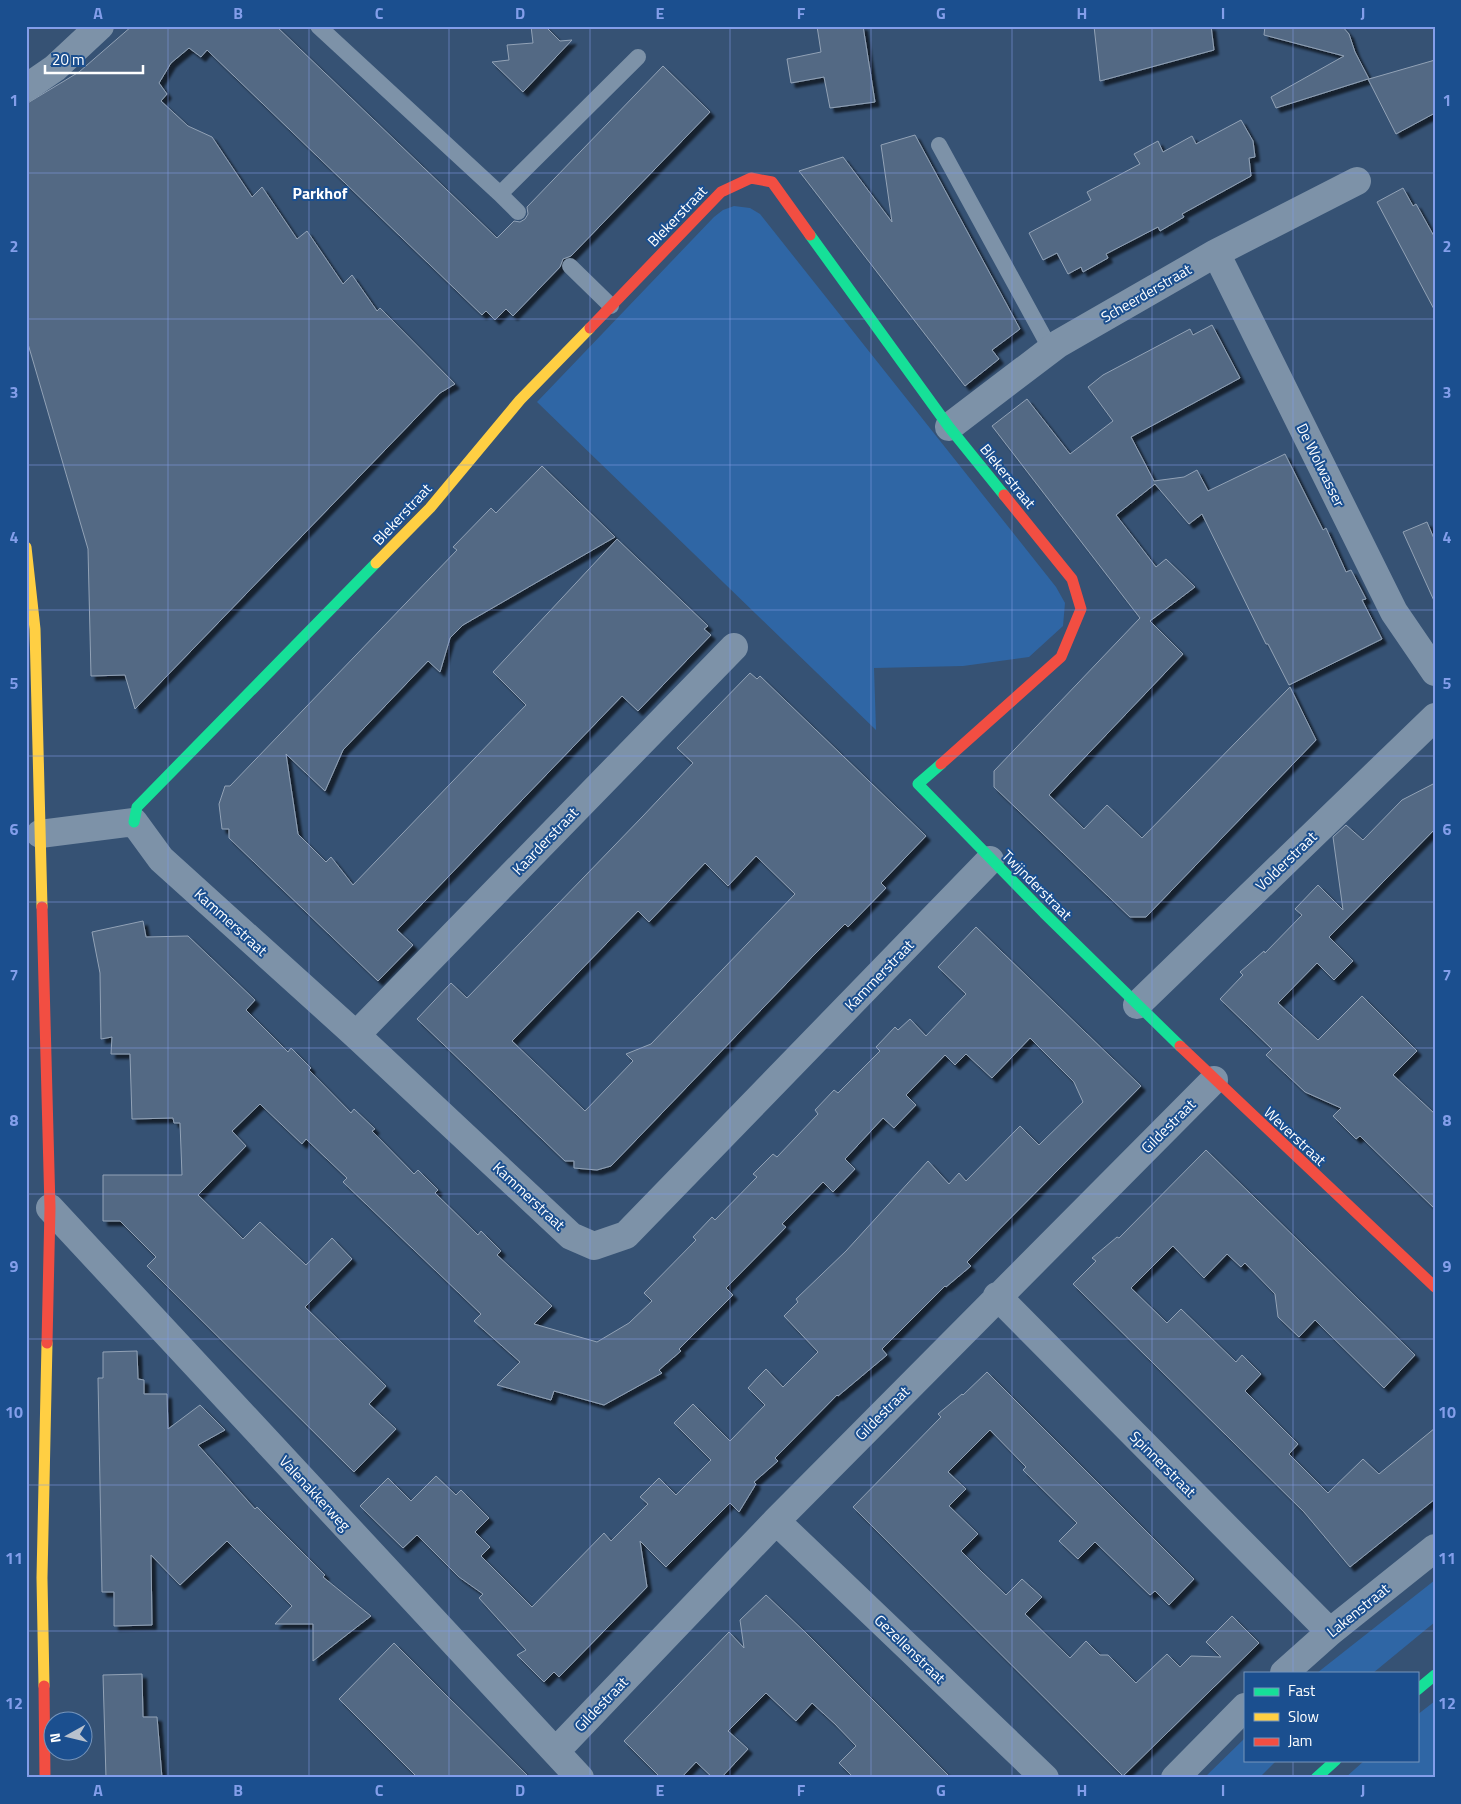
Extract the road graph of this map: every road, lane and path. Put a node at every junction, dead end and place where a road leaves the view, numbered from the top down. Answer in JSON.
{"nodes":[{"id":1,"x":100,"y":26,"type":"edge"},
{"id":2,"x":318,"y":26,"type":"edge"},
{"id":3,"x":638,"y":57,"type":"dead end"},
{"id":4,"x":26,"y":88,"type":"edge"},
{"id":5,"x":939,"y":145,"type":"dead end"},
{"id":6,"x":1357,"y":181,"type":"dead end"},
{"id":7,"x":500,"y":194,"type":"junction"},
{"id":8,"x":518,"y":212,"type":"dead end"},
{"id":9,"x":1216,"y":253,"type":"junction"},
{"id":10,"x":570,"y":266,"type":"dead end"},
{"id":11,"x":611,"y":306,"type":"junction"},
{"id":12,"x":1050,"y":350,"type":"junction"},
{"id":13,"x":949,"y":427,"type":"junction"},
{"id":14,"x":26,"y":547,"type":"edge"},
{"id":15,"x":734,"y":647,"type":"dead end"},
{"id":16,"x":1435,"y":672,"type":"edge"},
{"id":17,"x":1435,"y":717,"type":"edge"},
{"id":18,"x":918,"y":784,"type":"joint"},
{"id":19,"x":134,"y":822,"type":"junction"},
{"id":20,"x":40,"y":834,"type":"junction"},
{"id":21,"x":990,"y":860,"type":"junction"},
{"id":22,"x":1137,"y":1004,"type":"junction"},
{"id":23,"x":356,"y":1035,"type":"junction"},
{"id":24,"x":1214,"y":1080,"type":"junction"},
{"id":25,"x":50,"y":1208,"type":"junction"},
{"id":26,"x":1435,"y":1287,"type":"edge"},
{"id":27,"x":997,"y":1296,"type":"junction"},
{"id":28,"x":776,"y":1520,"type":"junction"},
{"id":29,"x":1435,"y":1548,"type":"edge"},
{"id":30,"x":1330,"y":1632,"type":"junction"},
{"id":31,"x":1285,"y":1672,"type":"edge"},
{"id":32,"x":1435,"y":1675,"type":"edge"},
{"id":33,"x":1418,"y":1689,"type":"edge"},
{"id":34,"x":1244,"y":1708,"type":"edge"},
{"id":35,"x":556,"y":1751,"type":"junction"},
{"id":36,"x":1334,"y":1762,"type":"edge"},
{"id":37,"x":45,"y":1778,"type":"edge"},
{"id":38,"x":580,"y":1778,"type":"edge"},
{"id":39,"x":1045,"y":1778,"type":"edge"},
{"id":40,"x":1175,"y":1778,"type":"edge"},
{"id":41,"x":1316,"y":1778,"type":"edge"}],
"edges":[{"from":1,"to":4,"type":"street"},
{"from":2,"to":7,"type":"lane"},
{"from":3,"to":7,"type":"lane"},
{"from":5,"to":12,"type":"lane"},
{"from":6,"to":9,"type":"street","name":"Scheerderstraat"},
{"from":7,"to":8,"type":"lane"},
{"from":9,"to":12,"type":"street","name":"Scheerderstraat"},
{"from":9,"to":16,"type":"street","name":"De Wolwasser"},
{"from":10,"to":11,"type":"lane"},
{"from":11,"to":13,"type":"street","name":"Blekerstraat"},
{"from":11,"to":19,"type":"street","name":"Blekerstraat"},
{"from":12,"to":13,"type":"street","name":"Scheerderstraat"},
{"from":13,"to":18,"type":"street","name":"Blekerstraat"},
{"from":14,"to":20,"type":"street"},
{"from":15,"to":23,"type":"street","name":"Kaarderstraat"},
{"from":17,"to":22,"type":"street","name":"Volderstraat"},
{"from":18,"to":21,"type":"street","name":"Twijnderstraat"},
{"from":19,"to":20,"type":"street"},
{"from":19,"to":23,"type":"street","name":"Kammerstraat"},
{"from":20,"to":25,"type":"street"},
{"from":21,"to":22,"type":"street","name":"Twijnderstraat"},
{"from":21,"to":23,"type":"street","name":"Kammerstraat"},
{"from":22,"to":24,"type":"street","name":"Weverstraat"},
{"from":24,"to":26,"type":"street","name":"Weverstraat"},
{"from":24,"to":27,"type":"street","name":"Gildestraat"},
{"from":25,"to":35,"type":"street","name":"Valenakkerweg"},
{"from":25,"to":37,"type":"street"},
{"from":27,"to":28,"type":"street","name":"Gildestraat"},
{"from":27,"to":30,"type":"street","name":"Spinnerstraat"},
{"from":28,"to":35,"type":"street","name":"Gildestraat"},
{"from":28,"to":39,"type":"street","name":"Gezellenstraat"},
{"from":29,"to":30,"type":"street","name":"Lakenstraat"},
{"from":30,"to":31,"type":"street","name":"Lakenstraat"},
{"from":32,"to":33,"type":"street"},
{"from":34,"to":40,"type":"street"},
{"from":35,"to":38,"type":"street","name":"Valenakkerweg"},
{"from":36,"to":41,"type":"street"}]}
